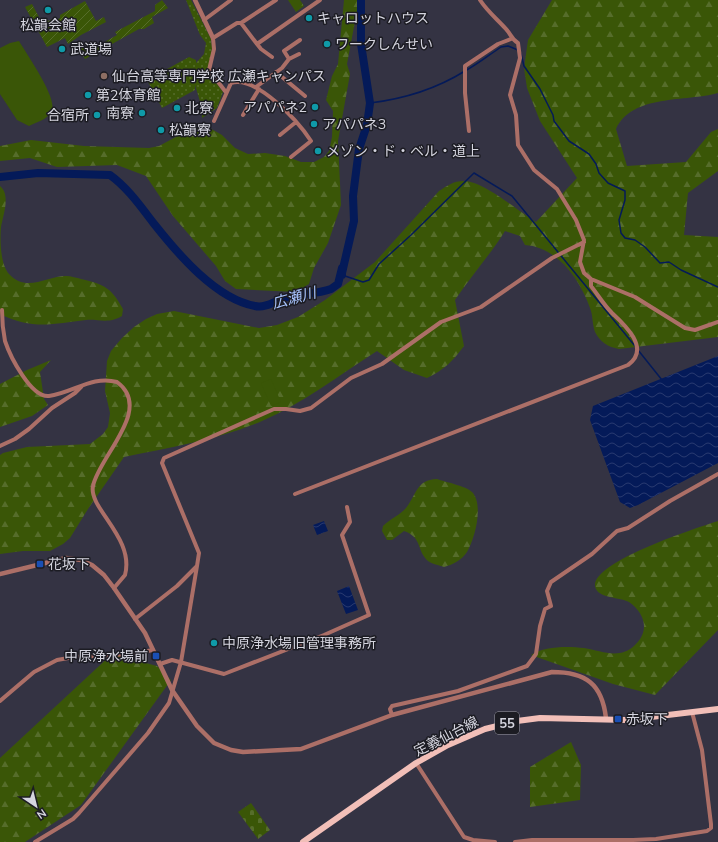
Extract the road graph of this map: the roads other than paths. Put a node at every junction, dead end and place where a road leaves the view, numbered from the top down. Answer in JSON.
{"nodes":[{"id":1,"x":195,"y":0,"type":"edge"},
{"id":2,"x":231,"y":0,"type":"edge"},
{"id":3,"x":276,"y":0,"type":"edge"},
{"id":4,"x":320,"y":0,"type":"edge"},
{"id":5,"x":480,"y":0,"type":"edge"},
{"id":6,"x":204,"y":20,"type":"junction"},
{"id":7,"x":240,"y":23,"type":"junction"},
{"id":8,"x":213,"y":38,"type":"junction"},
{"id":9,"x":511,"y":39,"type":"junction"},
{"id":10,"x":300,"y":40,"type":"dead end"},
{"id":11,"x":257,"y":44,"type":"junction"},
{"id":12,"x":299,"y":54,"type":"dead end"},
{"id":13,"x":272,"y":57,"type":"dead end"},
{"id":14,"x":289,"y":59,"type":"junction"},
{"id":15,"x":276,"y":72,"type":"junction"},
{"id":16,"x":257,"y":88,"type":"junction"},
{"id":17,"x":225,"y":92,"type":"junction"},
{"id":18,"x":305,"y":96,"type":"dead end"},
{"id":19,"x":243,"y":114,"type":"dead end"},
{"id":20,"x":214,"y":121,"type":"dead end"},
{"id":21,"x":296,"y":122,"type":"junction"},
{"id":22,"x":469,"y":131,"type":"dead end"},
{"id":23,"x":280,"y":134,"type":"dead end"},
{"id":24,"x":292,"y":157,"type":"dead end"},
{"id":25,"x":584,"y":242,"type":"junction"},
{"id":26,"x":591,"y":279,"type":"junction"},
{"id":27,"x":2,"y":310,"type":"dead end"},
{"id":28,"x":718,"y":322,"type":"edge"},
{"id":29,"x":83,"y":384,"type":"junction"},
{"id":30,"x":0,"y":446,"type":"edge"},
{"id":31,"x":718,"y":474,"type":"edge"},
{"id":32,"x":295,"y":494,"type":"dead end"},
{"id":33,"x":347,"y":507,"type":"dead end"},
{"id":34,"x":197,"y":566,"type":"junction"},
{"id":35,"x":0,"y":574,"type":"edge"},
{"id":36,"x":114,"y":588,"type":"junction"},
{"id":37,"x":135,"y":619,"type":"junction"},
{"id":38,"x":153,"y":650,"type":"junction"},
{"id":39,"x":181,"y":662,"type":"junction"},
{"id":40,"x":160,"y":664,"type":"junction"},
{"id":41,"x":172,"y":690,"type":"junction"},
{"id":42,"x":0,"y":701,"type":"edge"},
{"id":43,"x":718,"y":709,"type":"edge"},
{"id":44,"x":692,"y":712,"type":"junction"},
{"id":45,"x":392,"y":715,"type":"junction"},
{"id":46,"x":606,"y":718,"type":"junction"},
{"id":47,"x":416,"y":764,"type":"junction"},
{"id":48,"x":34,"y":842,"type":"edge"},
{"id":49,"x":303,"y":842,"type":"edge"},
{"id":50,"x":495,"y":842,"type":"edge"},
{"id":51,"x":515,"y":842,"type":"edge"}],
"edges":[{"from":1,"to":6,"type":"street"},
{"from":2,"to":6,"type":"street"},
{"from":3,"to":7,"type":"street"},
{"from":4,"to":11,"type":"street"},
{"from":5,"to":9,"type":"street"},
{"from":6,"to":8,"type":"street"},
{"from":7,"to":8,"type":"street"},
{"from":7,"to":11,"type":"street"},
{"from":8,"to":17,"type":"street"},
{"from":9,"to":22,"type":"street"},
{"from":9,"to":25,"type":"street"},
{"from":10,"to":14,"type":"street"},
{"from":11,"to":13,"type":"street"},
{"from":12,"to":14,"type":"street"},
{"from":14,"to":15,"type":"street"},
{"from":15,"to":16,"type":"street"},
{"from":15,"to":18,"type":"street"},
{"from":16,"to":17,"type":"street"},
{"from":16,"to":19,"type":"street"},
{"from":16,"to":21,"type":"street"},
{"from":17,"to":20,"type":"street"},
{"from":21,"to":23,"type":"street"},
{"from":21,"to":24,"type":"street"},
{"from":25,"to":26,"type":"street"},
{"from":25,"to":34,"type":"street"},
{"from":26,"to":28,"type":"street"},
{"from":26,"to":32,"type":"street"},
{"from":27,"to":29,"type":"street"},
{"from":29,"to":30,"type":"street"},
{"from":29,"to":36,"type":"street"},
{"from":31,"to":45,"type":"street"},
{"from":33,"to":39,"type":"street"},
{"from":34,"to":37,"type":"street"},
{"from":34,"to":39,"type":"street"},
{"from":35,"to":36,"type":"street"},
{"from":36,"to":37,"type":"street"},
{"from":37,"to":38,"type":"street"},
{"from":38,"to":40,"type":"street"},
{"from":38,"to":42,"type":"street"},
{"from":39,"to":40,"type":"street"},
{"from":39,"to":41,"type":"street"},
{"from":40,"to":41,"type":"street"},
{"from":41,"to":45,"type":"street"},
{"from":41,"to":48,"type":"street"},
{"from":43,"to":44,"type":"main road","name":"定義仙台線","number":"55"},
{"from":44,"to":46,"type":"main road","name":"定義仙台線","number":"55"},
{"from":44,"to":51,"type":"street"},
{"from":45,"to":46,"type":"street"},
{"from":46,"to":47,"type":"main road","name":"定義仙台線","number":"55"},
{"from":47,"to":49,"type":"main road","name":"定義仙台線","number":"55"},
{"from":47,"to":50,"type":"street"}]}
